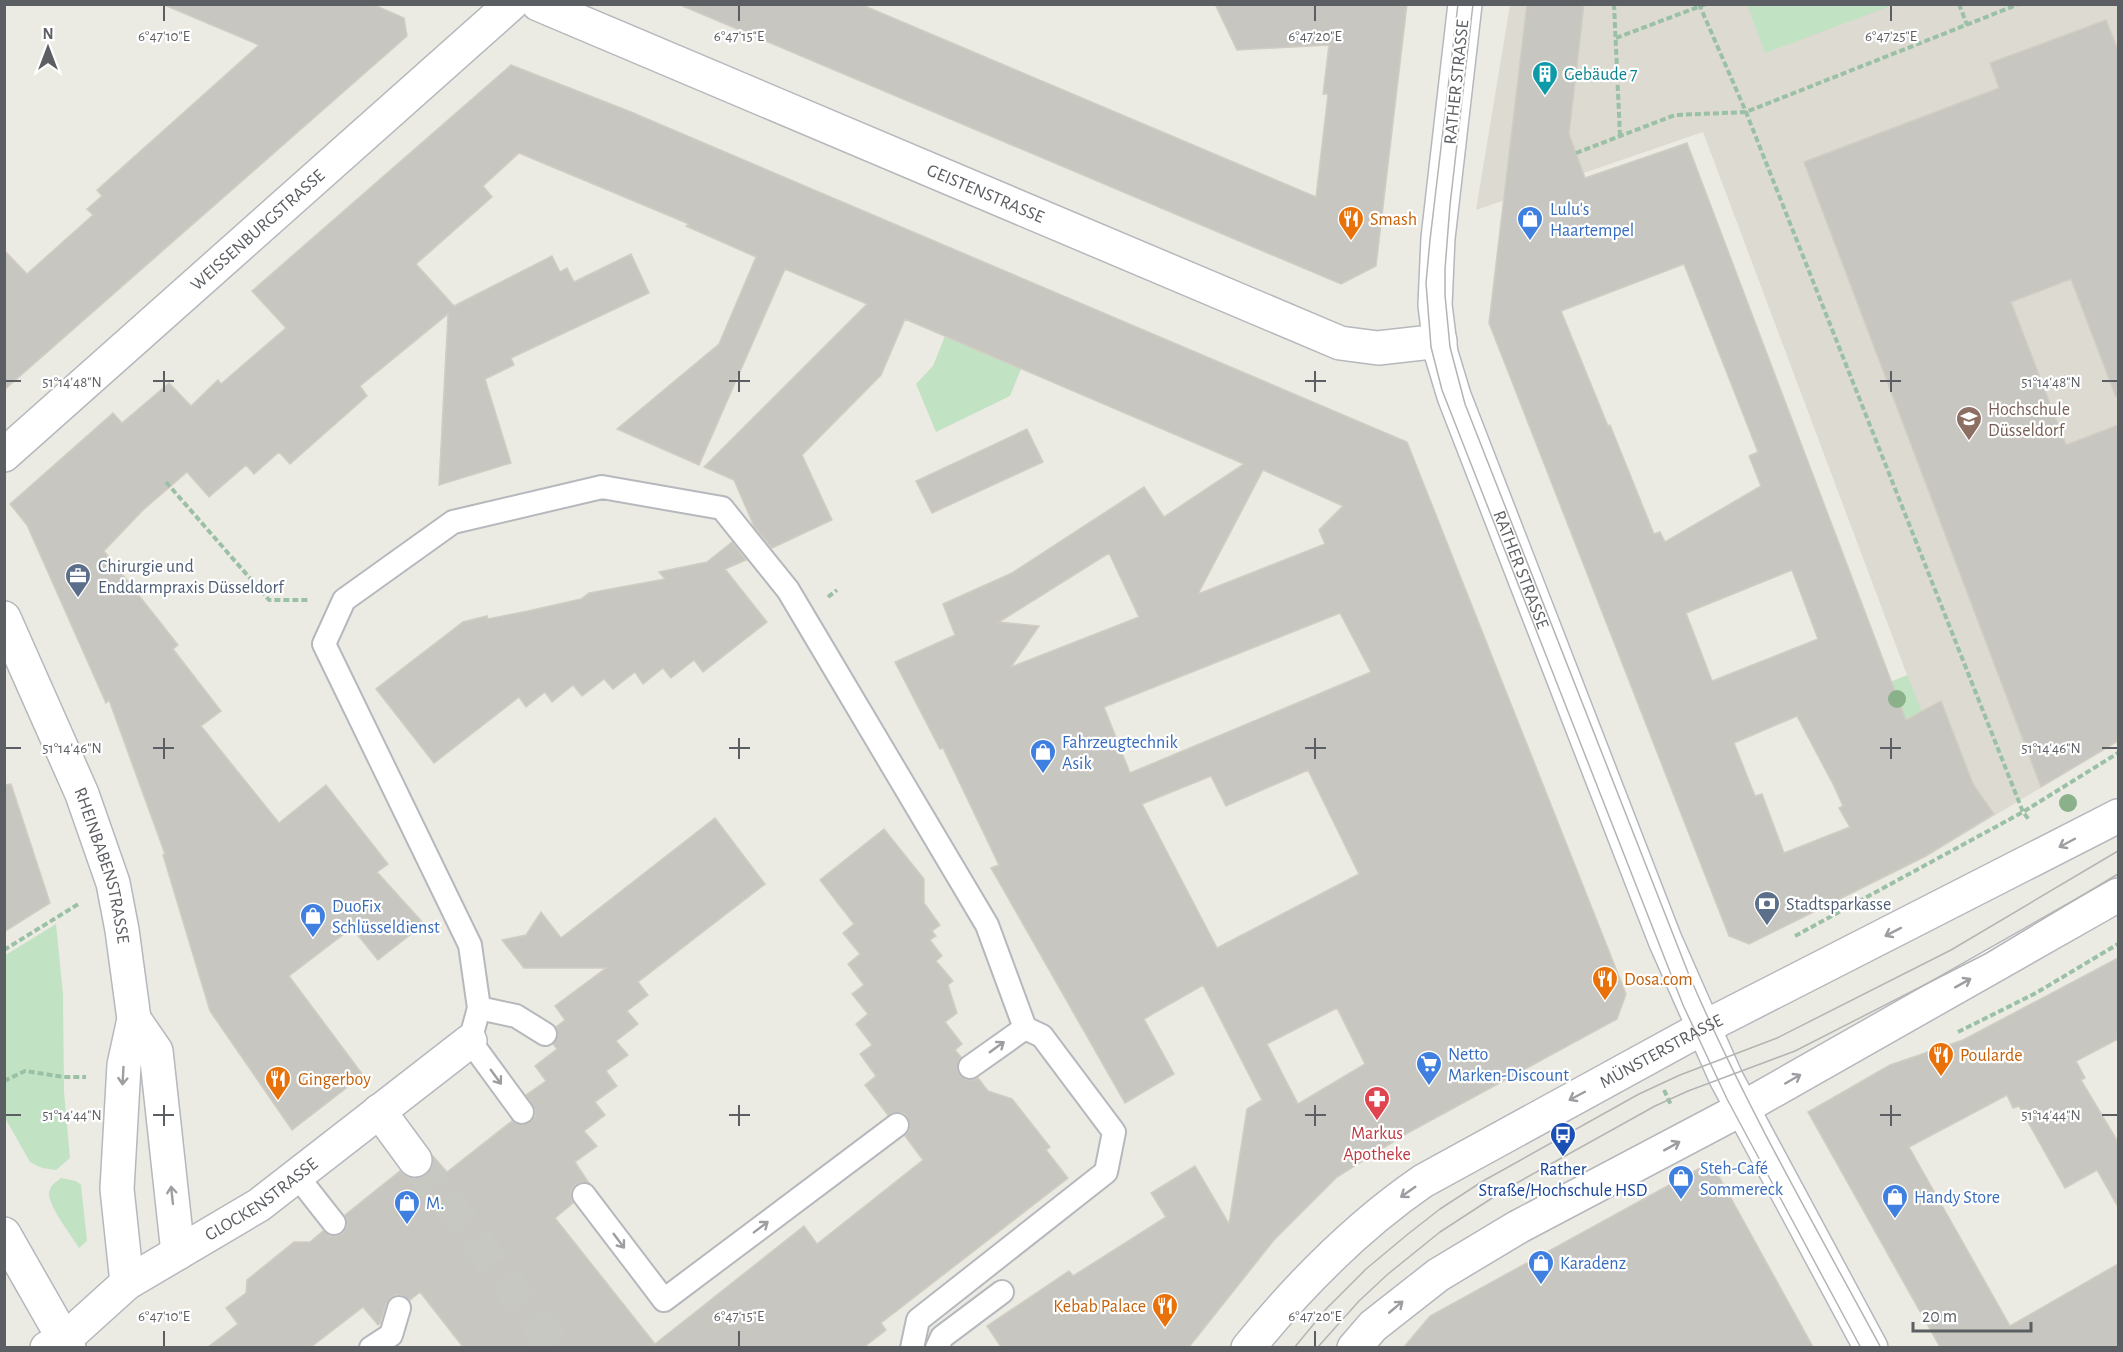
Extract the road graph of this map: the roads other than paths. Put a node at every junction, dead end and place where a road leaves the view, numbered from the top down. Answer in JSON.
{"nodes":[{"id":1,"x":511,"y":4,"type":"edge"},
{"id":2,"x":538,"y":4,"type":"edge"},
{"id":3,"x":1465,"y":4,"type":"edge"},
{"id":4,"x":1440,"y":341,"type":"junction"},
{"id":5,"x":4,"y":455,"type":"edge"},
{"id":6,"x":4,"y":618,"type":"edge"},
{"id":7,"x":2118,"y":816,"type":"edge"},
{"id":8,"x":2118,"y":895,"type":"edge"},
{"id":9,"x":479,"y":1008,"type":"junction"},
{"id":10,"x":134,"y":1019,"type":"junction"},
{"id":11,"x":1025,"y":1028,"type":"junction"},
{"id":12,"x":1703,"y":1028,"type":"junction"},
{"id":13,"x":546,"y":1034,"type":"dead end"},
{"id":14,"x":470,"y":1041,"type":"junction"},
{"id":15,"x":969,"y":1067,"type":"dead end"},
{"id":16,"x":1743,"y":1108,"type":"junction"},
{"id":17,"x":379,"y":1112,"type":"junction"},
{"id":18,"x":522,"y":1112,"type":"dead end"},
{"id":19,"x":897,"y":1125,"type":"dead end"},
{"id":20,"x":415,"y":1160,"type":"tunnel mouth"},
{"id":21,"x":297,"y":1176,"type":"junction"},
{"id":22,"x":584,"y":1195,"type":"dead end"},
{"id":23,"x":334,"y":1223,"type":"dead end"},
{"id":24,"x":4,"y":1234,"type":"edge"},
{"id":25,"x":178,"y":1253,"type":"junction"},
{"id":26,"x":127,"y":1282,"type":"junction"},
{"id":27,"x":1002,"y":1292,"type":"dead end"},
{"id":28,"x":399,"y":1308,"type":"dead end"},
{"id":29,"x":395,"y":1341,"type":"edge"},
{"id":30,"x":60,"y":1344,"type":"edge"},
{"id":31,"x":371,"y":1347,"type":"edge"},
{"id":32,"x":912,"y":1347,"type":"edge"},
{"id":33,"x":938,"y":1347,"type":"edge"},
{"id":34,"x":1248,"y":1347,"type":"edge"},
{"id":35,"x":1354,"y":1347,"type":"edge"},
{"id":36,"x":1870,"y":1347,"type":"edge"}],
"edges":[{"from":1,"to":5,"type":"street","name":"WEISSENBURGSTRASSE"},
{"from":2,"to":4,"type":"street","name":"GEISTENSTRASSE"},
{"from":3,"to":4,"type":"street","name":"RATHER STRASSE"},
{"from":4,"to":12,"type":"street","name":"RATHER STRASSE"},
{"from":6,"to":10,"type":"street","name":"RHEINBABENSTRASSE"},
{"from":7,"to":12,"type":"street","name":"MÜNSTERSTRASSE","one_way":true},
{"from":16,"to":8,"type":"street","one_way":true},
{"from":9,"to":11,"type":"lane"},
{"from":9,"to":13,"type":"lane"},
{"from":9,"to":14,"type":"lane"},
{"from":25,"to":10,"type":"street","name":"RHEINBABENSTRASSE","one_way":true},
{"from":10,"to":26,"type":"street","name":"RHEINBABENSTRASSE","one_way":true},
{"from":15,"to":11,"type":"lane","one_way":true},
{"from":11,"to":32,"type":"lane"},
{"from":12,"to":16,"type":"street","name":"RATHER STRASSE"},
{"from":12,"to":34,"type":"street","name":"MÜNSTERSTRASSE","one_way":true},
{"from":14,"to":17,"type":"street","name":"GLOCKENSTRASSE"},
{"from":14,"to":18,"type":"lane","one_way":true},
{"from":35,"to":16,"type":"street","one_way":true},
{"from":16,"to":36,"type":"street","name":"RATHER STRASSE"},
{"from":17,"to":20,"type":"street"},
{"from":17,"to":21,"type":"street","name":"GLOCKENSTRASSE"},
{"from":22,"to":19,"type":"lane","one_way":true},
{"from":21,"to":23,"type":"lane"},
{"from":21,"to":25,"type":"street","name":"GLOCKENSTRASSE"},
{"from":24,"to":30,"type":"street"},
{"from":25,"to":26,"type":"street","name":"GLOCKENSTRASSE"},
{"from":26,"to":30,"type":"street","name":"GLOCKENSTRASSE"},
{"from":27,"to":33,"type":"lane"},
{"from":28,"to":29,"type":"lane"},
{"from":29,"to":31,"type":"lane"}]}
